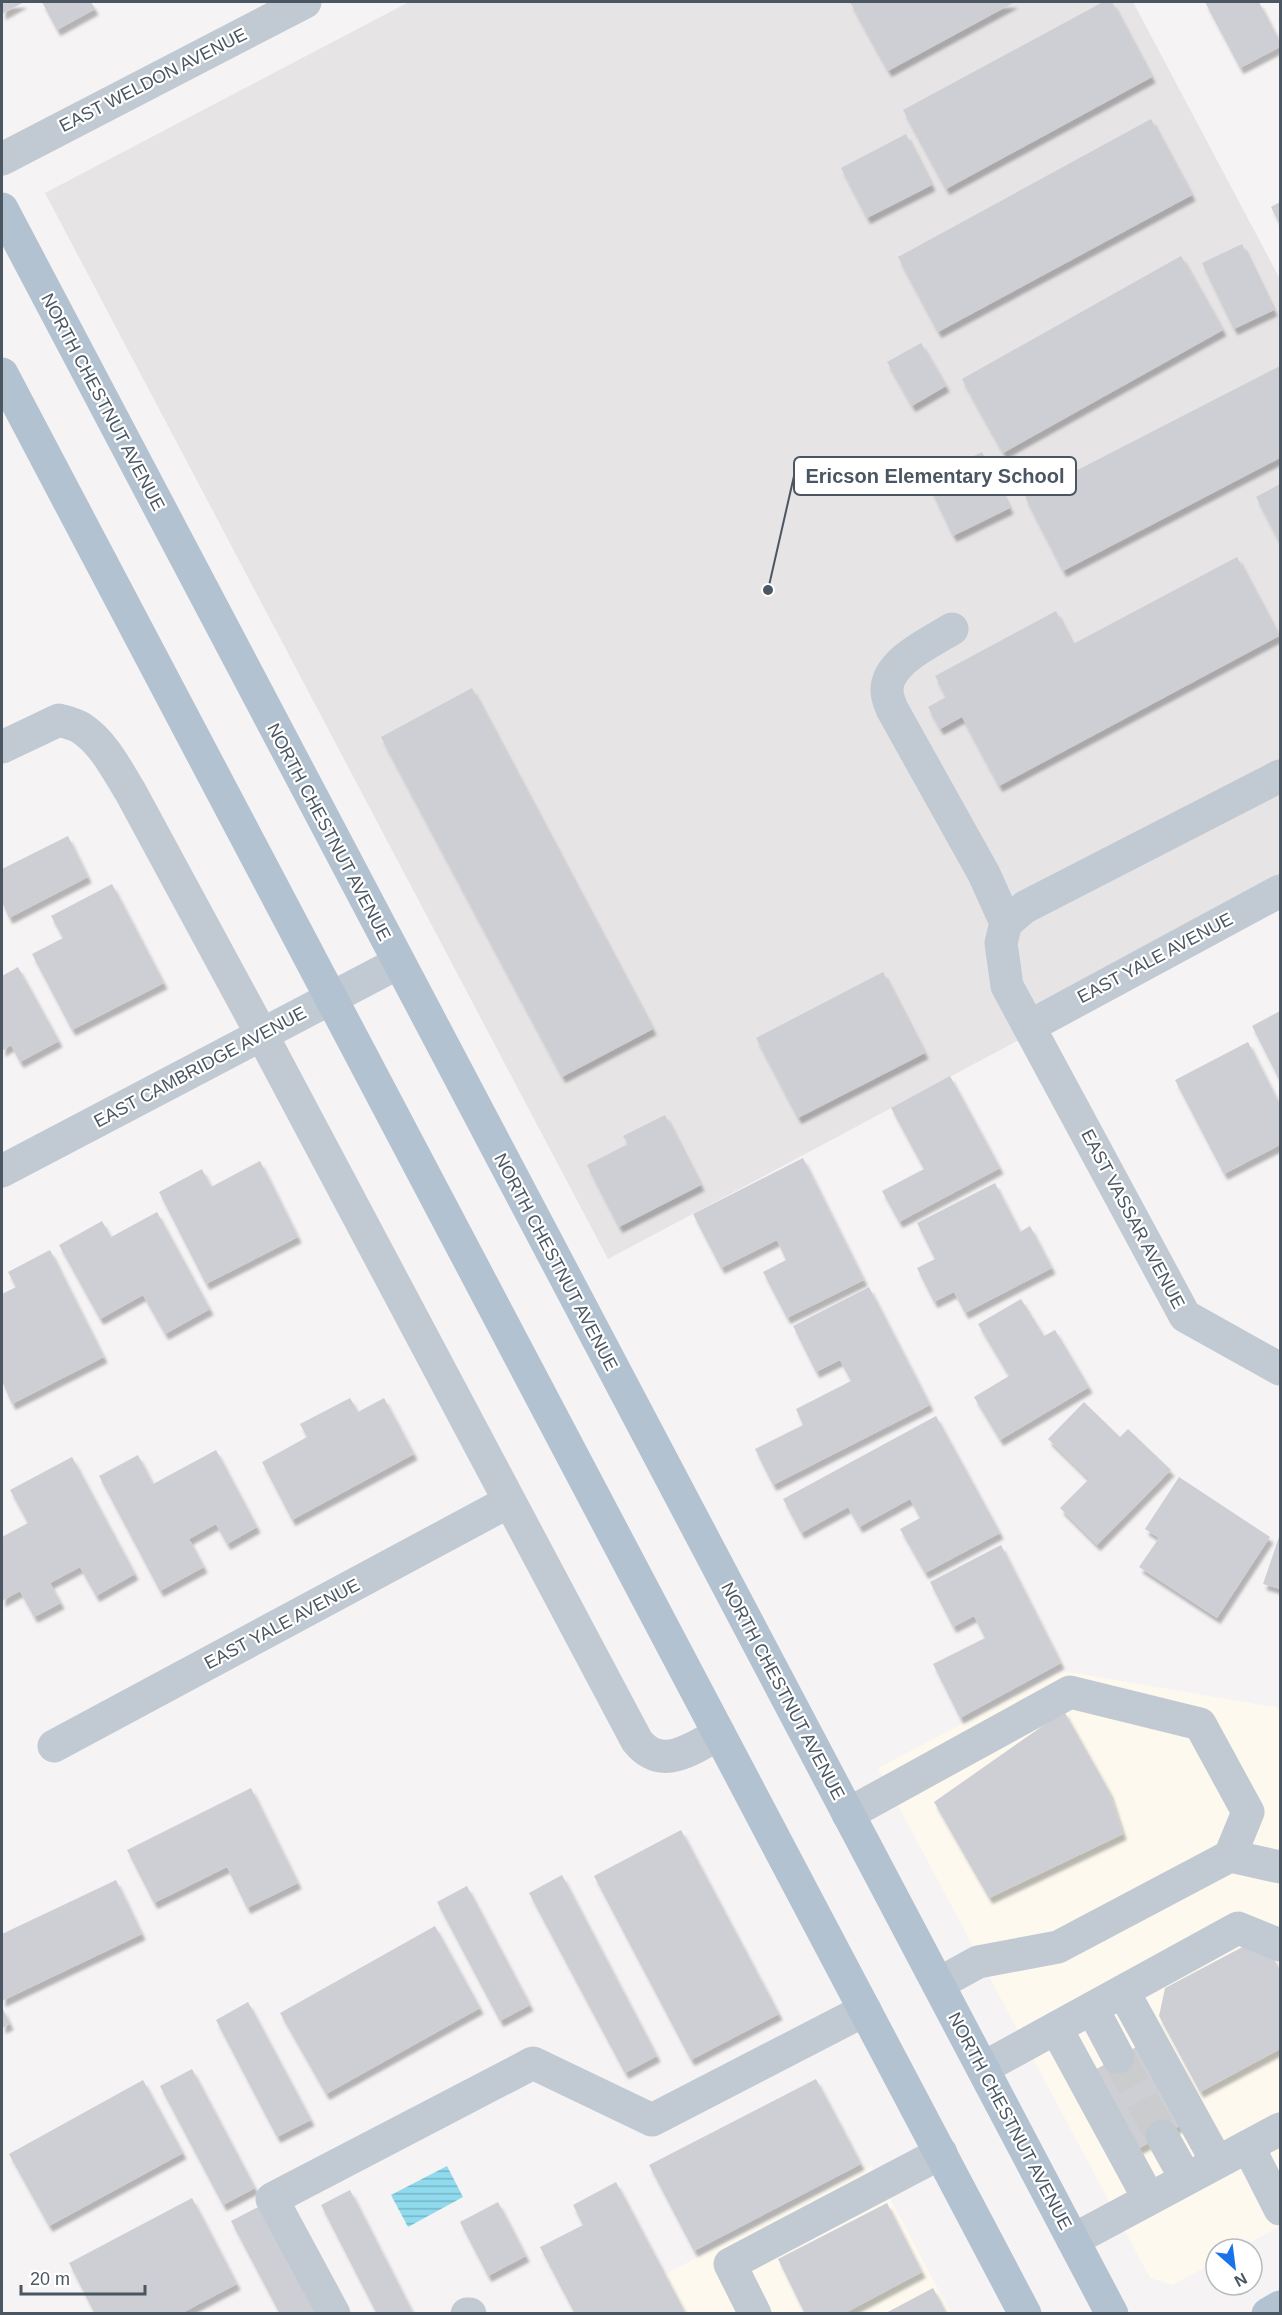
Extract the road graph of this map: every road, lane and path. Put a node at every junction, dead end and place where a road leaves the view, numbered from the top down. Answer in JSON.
{"nodes":[{"id":1,"x":305,"y":2,"type":"edge"},
{"id":2,"x":2,"y":159,"type":"edge"},
{"id":3,"x":2,"y":209,"type":"edge"},
{"id":4,"x":2,"y":374,"type":"edge"},
{"id":5,"x":952,"y":629,"type":"dead end"},
{"id":6,"x":2,"y":747,"type":"edge"},
{"id":7,"x":1281,"y":776,"type":"edge"},
{"id":8,"x":1281,"y":891,"type":"edge"},
{"id":9,"x":1006,"y":923,"type":"junction"},
{"id":10,"x":398,"y":963,"type":"junction"},
{"id":11,"x":331,"y":998,"type":"junction"},
{"id":12,"x":1030,"y":1026,"type":"junction"},
{"id":13,"x":262,"y":1035,"type":"junction"},
{"id":14,"x":2,"y":1171,"type":"edge"},
{"id":15,"x":1281,"y":1369,"type":"edge"},
{"id":16,"x":508,"y":1502,"type":"junction"},
{"id":17,"x":719,"y":1734,"type":"junction"},
{"id":18,"x":54,"y":1746,"type":"dead end"},
{"id":19,"x":848,"y":1814,"type":"junction"},
{"id":20,"x":1230,"y":1856,"type":"junction"},
{"id":21,"x":1281,"y":1867,"type":"edge"},
{"id":22,"x":1281,"y":1945,"type":"edge"},
{"id":23,"x":938,"y":1984,"type":"junction"},
{"id":24,"x":1123,"y":1991,"type":"junction"},
{"id":25,"x":1092,"y":2008,"type":"junction"},
{"id":26,"x":865,"y":2010,"type":"junction"},
{"id":27,"x":1056,"y":2028,"type":"junction"},
{"id":28,"x":1118,"y":2057,"type":"tunnel mouth"},
{"id":29,"x":982,"y":2068,"type":"junction"},
{"id":30,"x":1281,"y":2129,"type":"edge"},
{"id":31,"x":1162,"y":2136,"type":"tunnel mouth"},
{"id":32,"x":1248,"y":2146,"type":"junction"},
{"id":33,"x":941,"y":2153,"type":"junction"},
{"id":34,"x":1217,"y":2162,"type":"junction"},
{"id":35,"x":1186,"y":2179,"type":"junction"},
{"id":36,"x":1149,"y":2199,"type":"junction"},
{"id":37,"x":1281,"y":2209,"type":"edge"},
{"id":38,"x":1073,"y":2240,"type":"junction"},
{"id":39,"x":1281,"y":2307,"type":"edge"},
{"id":40,"x":334,"y":2313,"type":"edge"},
{"id":41,"x":755,"y":2313,"type":"edge"},
{"id":42,"x":1025,"y":2313,"type":"edge"},
{"id":43,"x":1112,"y":2313,"type":"edge"},
{"id":44,"x":1268,"y":2313,"type":"edge"}],
"edges":[{"from":1,"to":2,"type":"street","name":"EAST WELDON AVENUE"},
{"from":3,"to":10,"type":"main road","name":"NORTH CHESTNUT AVENUE"},
{"from":4,"to":11,"type":"main road"},
{"from":5,"to":9,"type":"street"},
{"from":6,"to":13,"type":"street"},
{"from":7,"to":9,"type":"street"},
{"from":8,"to":12,"type":"street","name":"EAST YALE AVENUE"},
{"from":9,"to":12,"type":"street","name":"EAST VASSAR AVENUE"},
{"from":10,"to":11,"type":"street","name":"EAST CAMBRIDGE AVENUE"},
{"from":10,"to":19,"type":"main road","name":"NORTH CHESTNUT AVENUE"},
{"from":11,"to":13,"type":"street","name":"EAST CAMBRIDGE AVENUE"},
{"from":11,"to":17,"type":"main road"},
{"from":12,"to":15,"type":"street","name":"EAST VASSAR AVENUE"},
{"from":13,"to":14,"type":"street","name":"EAST CAMBRIDGE AVENUE"},
{"from":13,"to":16,"type":"street"},
{"from":16,"to":17,"type":"street"},
{"from":16,"to":18,"type":"street","name":"EAST YALE AVENUE"},
{"from":17,"to":26,"type":"main road"},
{"from":19,"to":20,"type":"street"},
{"from":19,"to":23,"type":"main road","name":"NORTH CHESTNUT AVENUE"},
{"from":20,"to":21,"type":"street"},
{"from":20,"to":23,"type":"street"},
{"from":22,"to":24,"type":"street"},
{"from":23,"to":29,"type":"main road","name":"NORTH CHESTNUT AVENUE"},
{"from":24,"to":25,"type":"street"},
{"from":24,"to":34,"type":"street"},
{"from":25,"to":27,"type":"street"},
{"from":25,"to":28,"type":"street"},
{"from":26,"to":33,"type":"main road"},
{"from":26,"to":40,"type":"street"},
{"from":27,"to":29,"type":"street"},
{"from":27,"to":36,"type":"street"},
{"from":29,"to":38,"type":"main road","name":"NORTH CHESTNUT AVENUE"},
{"from":30,"to":32,"type":"street"},
{"from":31,"to":35,"type":"street"},
{"from":32,"to":34,"type":"street"},
{"from":32,"to":37,"type":"street"},
{"from":33,"to":41,"type":"street"},
{"from":33,"to":42,"type":"main road"},
{"from":34,"to":35,"type":"street"},
{"from":35,"to":36,"type":"street"},
{"from":36,"to":38,"type":"street"},
{"from":38,"to":43,"type":"main road","name":"NORTH CHESTNUT AVENUE"},
{"from":39,"to":44,"type":"main road"}]}
